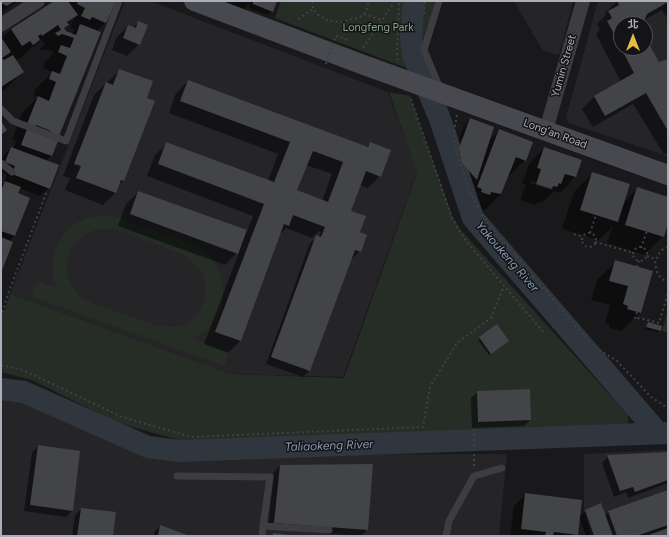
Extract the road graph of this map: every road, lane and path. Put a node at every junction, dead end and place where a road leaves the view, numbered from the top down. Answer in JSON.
{"nodes":[{"id":1,"x":38,"y":1,"type":"edge"},
{"id":2,"x":119,"y":1,"type":"edge"},
{"id":3,"x":194,"y":1,"type":"edge"},
{"id":4,"x":313,"y":1,"type":"edge"},
{"id":5,"x":368,"y":1,"type":"edge"},
{"id":6,"x":395,"y":1,"type":"edge"},
{"id":7,"x":399,"y":1,"type":"edge"},
{"id":8,"x":439,"y":1,"type":"edge"},
{"id":9,"x":583,"y":1,"type":"edge"},
{"id":10,"x":313,"y":10,"type":"junction"},
{"id":11,"x":364,"y":14,"type":"junction"},
{"id":12,"x":298,"y":19,"type":"dead end"},
{"id":13,"x":3,"y":20,"type":"edge"},
{"id":14,"x":382,"y":20,"type":"junction"},
{"id":15,"x":336,"y":36,"type":"dead end"},
{"id":16,"x":362,"y":49,"type":"dead end"},
{"id":17,"x":326,"y":64,"type":"dead end"},
{"id":18,"x":396,"y":69,"type":"junction"},
{"id":19,"x":442,"y":92,"type":"junction"},
{"id":20,"x":410,"y":96,"type":"dead end"},
{"id":21,"x":1,"y":109,"type":"edge"},
{"id":22,"x":457,"y":112,"type":"dead end"},
{"id":23,"x":546,"y":130,"type":"junction"},
{"id":24,"x":1,"y":163,"type":"edge"},
{"id":25,"x":12,"y":172,"type":"dead end"},
{"id":26,"x":668,"y":175,"type":"edge"},
{"id":27,"x":47,"y":191,"type":"dead end"},
{"id":28,"x":596,"y":215,"type":"dead end"},
{"id":29,"x":647,"y":231,"type":"dead end"},
{"id":30,"x":590,"y":233,"type":"junction"},
{"id":31,"x":574,"y":234,"type":"dead end"},
{"id":32,"x":583,"y":237,"type":"junction"},
{"id":33,"x":595,"y":242,"type":"junction"},
{"id":34,"x":668,"y":247,"type":"edge"},
{"id":35,"x":642,"y":248,"type":"junction"},
{"id":36,"x":634,"y":253,"type":"junction"},
{"id":37,"x":647,"y":256,"type":"junction"},
{"id":38,"x":656,"y":259,"type":"junction"},
{"id":39,"x":639,"y":261,"type":"junction"},
{"id":40,"x":637,"y":267,"type":"dead end"},
{"id":41,"x":668,"y":283,"type":"edge"},
{"id":42,"x":504,"y":286,"type":"junction"},
{"id":43,"x":668,"y":293,"type":"edge"},
{"id":44,"x":637,"y":312,"type":"dead end"},
{"id":45,"x":1,"y":317,"type":"edge"},
{"id":46,"x":545,"y":334,"type":"dead end"},
{"id":47,"x":1,"y":365,"type":"edge"},
{"id":48,"x":668,"y":408,"type":"edge"},
{"id":49,"x":474,"y":429,"type":"dead end"},
{"id":50,"x":475,"y":459,"type":"dead end"},
{"id":51,"x":502,"y":468,"type":"dead end"},
{"id":52,"x":177,"y":476,"type":"dead end"},
{"id":53,"x":263,"y":526,"type":"junction"},
{"id":54,"x":330,"y":530,"type":"dead end"},
{"id":55,"x":262,"y":536,"type":"edge"},
{"id":56,"x":446,"y":536,"type":"edge"}],
"edges":[{"from":1,"to":13,"type":"street"},
{"from":2,"to":21,"type":"lane"},
{"from":3,"to":18,"type":"street"},
{"from":4,"to":10,"type":"path"},
{"from":5,"to":11,"type":"path"},
{"from":6,"to":14,"type":"path"},
{"from":7,"to":18,"type":"path"},
{"from":8,"to":19,"type":"lane"},
{"from":9,"to":23,"type":"street","name":"Yumin Street"},
{"from":10,"to":11,"type":"path"},
{"from":10,"to":12,"type":"path"},
{"from":11,"to":14,"type":"path"},
{"from":14,"to":16,"type":"path"},
{"from":15,"to":17,"type":"path","bridge":true},
{"from":18,"to":19,"type":"street","name":"Long'an Road"},
{"from":19,"to":23,"type":"street","name":"Long'an Road"},
{"from":20,"to":42,"type":"path"},
{"from":22,"to":48,"type":"path"},
{"from":23,"to":26,"type":"street","name":"Long'an Road"},
{"from":24,"to":25,"type":"lane"},
{"from":27,"to":45,"type":"path"},
{"from":28,"to":30,"type":"path"},
{"from":29,"to":35,"type":"path"},
{"from":30,"to":32,"type":"path"},
{"from":30,"to":33,"type":"path"},
{"from":31,"to":32,"type":"path"},
{"from":32,"to":33,"type":"path"},
{"from":33,"to":36,"type":"path"},
{"from":34,"to":38,"type":"path"},
{"from":35,"to":36,"type":"path"},
{"from":35,"to":37,"type":"path"},
{"from":36,"to":39,"type":"path"},
{"from":37,"to":38,"type":"path"},
{"from":37,"to":39,"type":"path"},
{"from":38,"to":41,"type":"path"},
{"from":39,"to":40,"type":"path"},
{"from":42,"to":46,"type":"path"},
{"from":42,"to":47,"type":"path"},
{"from":43,"to":44,"type":"path"},
{"from":49,"to":50,"type":"path"},
{"from":51,"to":56,"type":"lane"},
{"from":52,"to":53,"type":"lane"},
{"from":53,"to":54,"type":"lane"},
{"from":53,"to":55,"type":"lane"}]}
